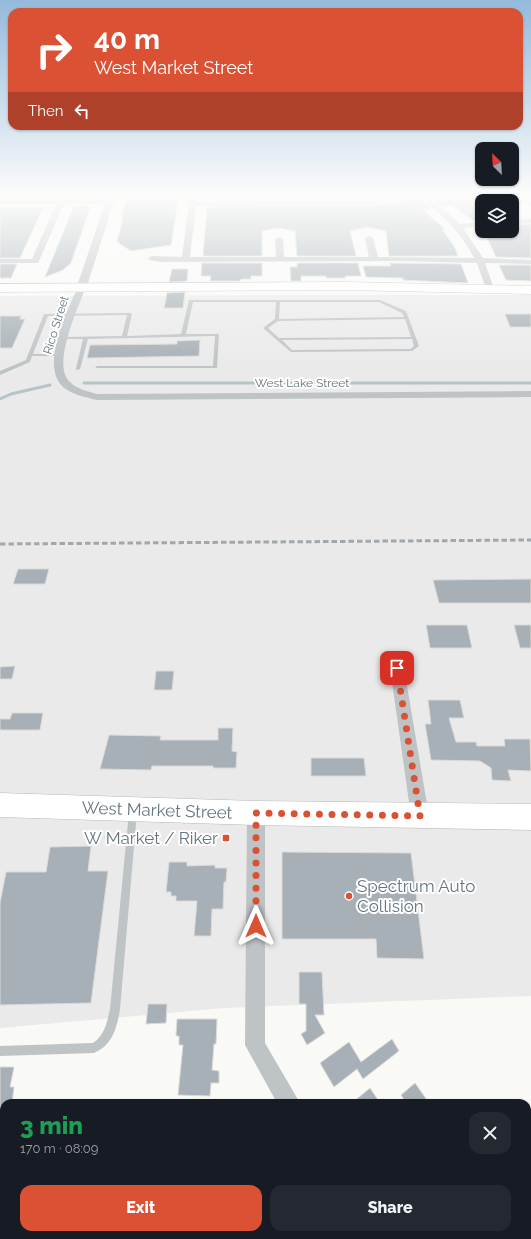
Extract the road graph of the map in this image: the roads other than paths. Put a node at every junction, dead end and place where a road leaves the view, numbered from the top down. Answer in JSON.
{"nodes":[{"id":1,"x":39,"y":253,"type":"edge"},
{"id":2,"x":93,"y":253,"type":"edge"},
{"id":3,"x":187,"y":253,"type":"edge"},
{"id":4,"x":279,"y":253,"type":"edge"},
{"id":5,"x":373,"y":253,"type":"edge"},
{"id":6,"x":475,"y":253,"type":"edge"},
{"id":7,"x":152,"y":258,"type":"dead end"},
{"id":8,"x":280,"y":259,"type":"junction"},
{"id":9,"x":374,"y":259,"type":"junction"},
{"id":10,"x":186,"y":260,"type":"junction"},
{"id":11,"x":479,"y":261,"type":"junction"},
{"id":12,"x":0,"y":262,"type":"edge"},
{"id":13,"x":531,"y":262,"type":"edge"},
{"id":14,"x":0,"y":288,"type":"edge"},
{"id":15,"x":81,"y":289,"type":"junction"},
{"id":16,"x":490,"y":289,"type":"junction"},
{"id":17,"x":531,"y":290,"type":"edge"},
{"id":18,"x":278,"y":302,"type":"junction"},
{"id":19,"x":71,"y":315,"type":"junction"},
{"id":20,"x":407,"y":318,"type":"junction"},
{"id":21,"x":277,"y":320,"type":"junction"},
{"id":22,"x":183,"y":336,"type":"junction"},
{"id":23,"x":124,"y":337,"type":"junction"},
{"id":24,"x":64,"y":338,"type":"junction"},
{"id":25,"x":86,"y":338,"type":"junction"},
{"id":26,"x":414,"y":338,"type":"junction"},
{"id":27,"x":277,"y":339,"type":"junction"},
{"id":28,"x":58,"y":355,"type":"junction"},
{"id":29,"x":30,"y":356,"type":"junction"},
{"id":30,"x":97,"y":367,"type":"dead end"},
{"id":31,"x":78,"y":370,"type":"dead end"},
{"id":32,"x":0,"y":373,"type":"edge"},
{"id":33,"x":74,"y":390,"type":"joint"},
{"id":34,"x":531,"y":394,"type":"edge"},
{"id":35,"x":397,"y":668,"type":"dead end"},
{"id":36,"x":0,"y":805,"type":"edge"},
{"id":37,"x":133,"y":810,"type":"junction"},
{"id":38,"x":256,"y":813,"type":"junction"},
{"id":39,"x":420,"y":816,"type":"junction"},
{"id":40,"x":531,"y":817,"type":"edge"},
{"id":41,"x":0,"y":1050,"type":"edge"},
{"id":42,"x":287,"y":1099,"type":"edge"}],
"edges":[{"from":1,"to":12,"type":"street"},
{"from":2,"to":15,"type":"street","name":"Rico Street"},
{"from":3,"to":10,"type":"street"},
{"from":4,"to":8,"type":"street"},
{"from":5,"to":9,"type":"street"},
{"from":6,"to":11,"type":"street"},
{"from":7,"to":10,"type":"street"},
{"from":8,"to":9,"type":"street"},
{"from":8,"to":10,"type":"street"},
{"from":9,"to":11,"type":"street"},
{"from":11,"to":13,"type":"street"},
{"from":11,"to":16,"type":"street"},
{"from":14,"to":15,"type":"main road"},
{"from":15,"to":16,"type":"main road"},
{"from":15,"to":19,"type":"street","name":"Rico Street"},
{"from":16,"to":17,"type":"main road"},
{"from":18,"to":20,"type":"lane"},
{"from":18,"to":21,"type":"lane"},
{"from":18,"to":22,"type":"lane"},
{"from":19,"to":23,"type":"lane"},
{"from":19,"to":24,"type":"street","name":"Rico Street"},
{"from":19,"to":29,"type":"lane"},
{"from":20,"to":21,"type":"lane"},
{"from":20,"to":26,"type":"lane"},
{"from":21,"to":27,"type":"lane"},
{"from":22,"to":23,"type":"lane"},
{"from":22,"to":30,"type":"lane"},
{"from":23,"to":25,"type":"lane"},
{"from":24,"to":25,"type":"lane"},
{"from":24,"to":28,"type":"street","name":"Rico Street"},
{"from":25,"to":31,"type":"lane"},
{"from":26,"to":27,"type":"lane"},
{"from":26,"to":27,"type":"lane"},
{"from":28,"to":29,"type":"lane"},
{"from":28,"to":33,"type":"street","name":"Rico Street"},
{"from":29,"to":32,"type":"lane"},
{"from":33,"to":34,"type":"street","name":"West Lake Street"},
{"from":35,"to":39,"type":"street"},
{"from":36,"to":37,"type":"main road","name":"West Market Street"},
{"from":37,"to":38,"type":"main road","name":"West Market Street"},
{"from":37,"to":41,"type":"lane"},
{"from":38,"to":39,"type":"main road","name":"West Market Street"},
{"from":38,"to":42,"type":"street"},
{"from":39,"to":40,"type":"main road","name":"West Market Street"}]}
